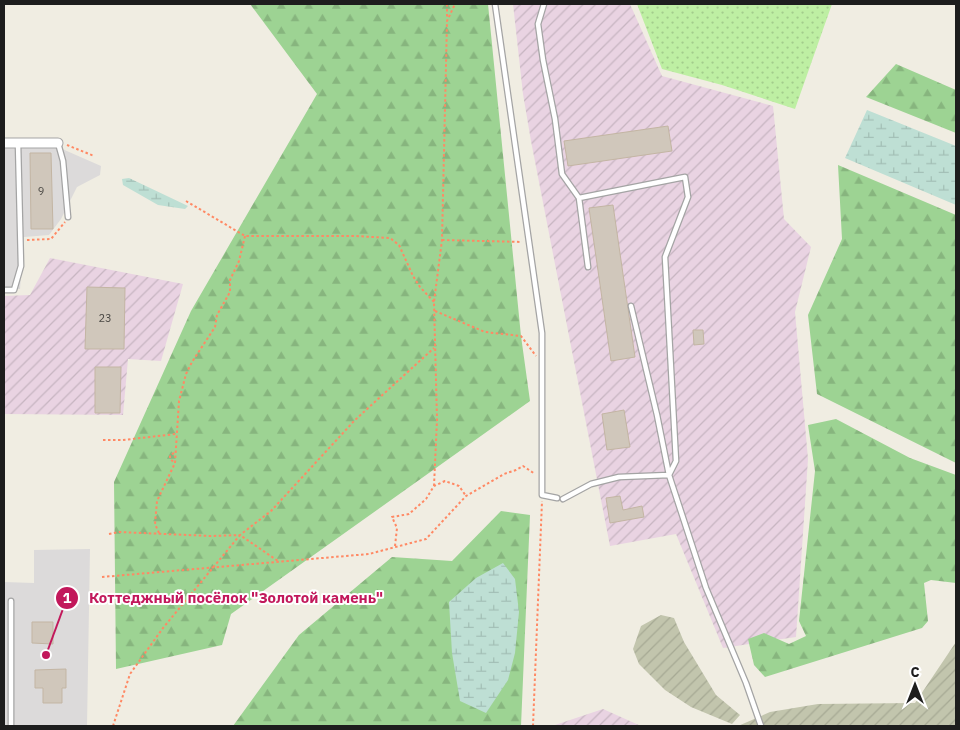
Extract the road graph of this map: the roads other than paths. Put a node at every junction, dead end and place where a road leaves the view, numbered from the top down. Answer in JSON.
{"nodes":[{"id":1,"x":495,"y":4,"type":"edge"},
{"id":2,"x":544,"y":4,"type":"edge"},
{"id":3,"x":18,"y":142,"type":"junction"},
{"id":4,"x":4,"y":143,"type":"edge"},
{"id":5,"x":58,"y":143,"type":"joint"},
{"id":6,"x":579,"y":198,"type":"junction"},
{"id":7,"x":68,"y":218,"type":"road end"},
{"id":8,"x":588,"y":267,"type":"dead end"},
{"id":9,"x":4,"y":290,"type":"edge"},
{"id":10,"x":631,"y":306,"type":"dead end"},
{"id":11,"x":669,"y":474,"type":"junction"},
{"id":12,"x":557,"y":498,"type":"dead end"},
{"id":13,"x":564,"y":499,"type":"dead end"},
{"id":14,"x":11,"y":601,"type":"dead end"},
{"id":15,"x":11,"y":726,"type":"edge"},
{"id":16,"x":761,"y":726,"type":"edge"}],
"edges":[{"from":1,"to":12,"type":"lane"},
{"from":2,"to":6,"type":"lane"},
{"from":3,"to":4,"type":"street"},
{"from":3,"to":5,"type":"street"},
{"from":3,"to":9,"type":"lane"},
{"from":5,"to":7,"type":"lane"},
{"from":6,"to":8,"type":"lane"},
{"from":6,"to":11,"type":"lane"},
{"from":10,"to":11,"type":"lane"},
{"from":11,"to":13,"type":"lane"},
{"from":11,"to":16,"type":"lane"},
{"from":14,"to":15,"type":"lane"}]}
